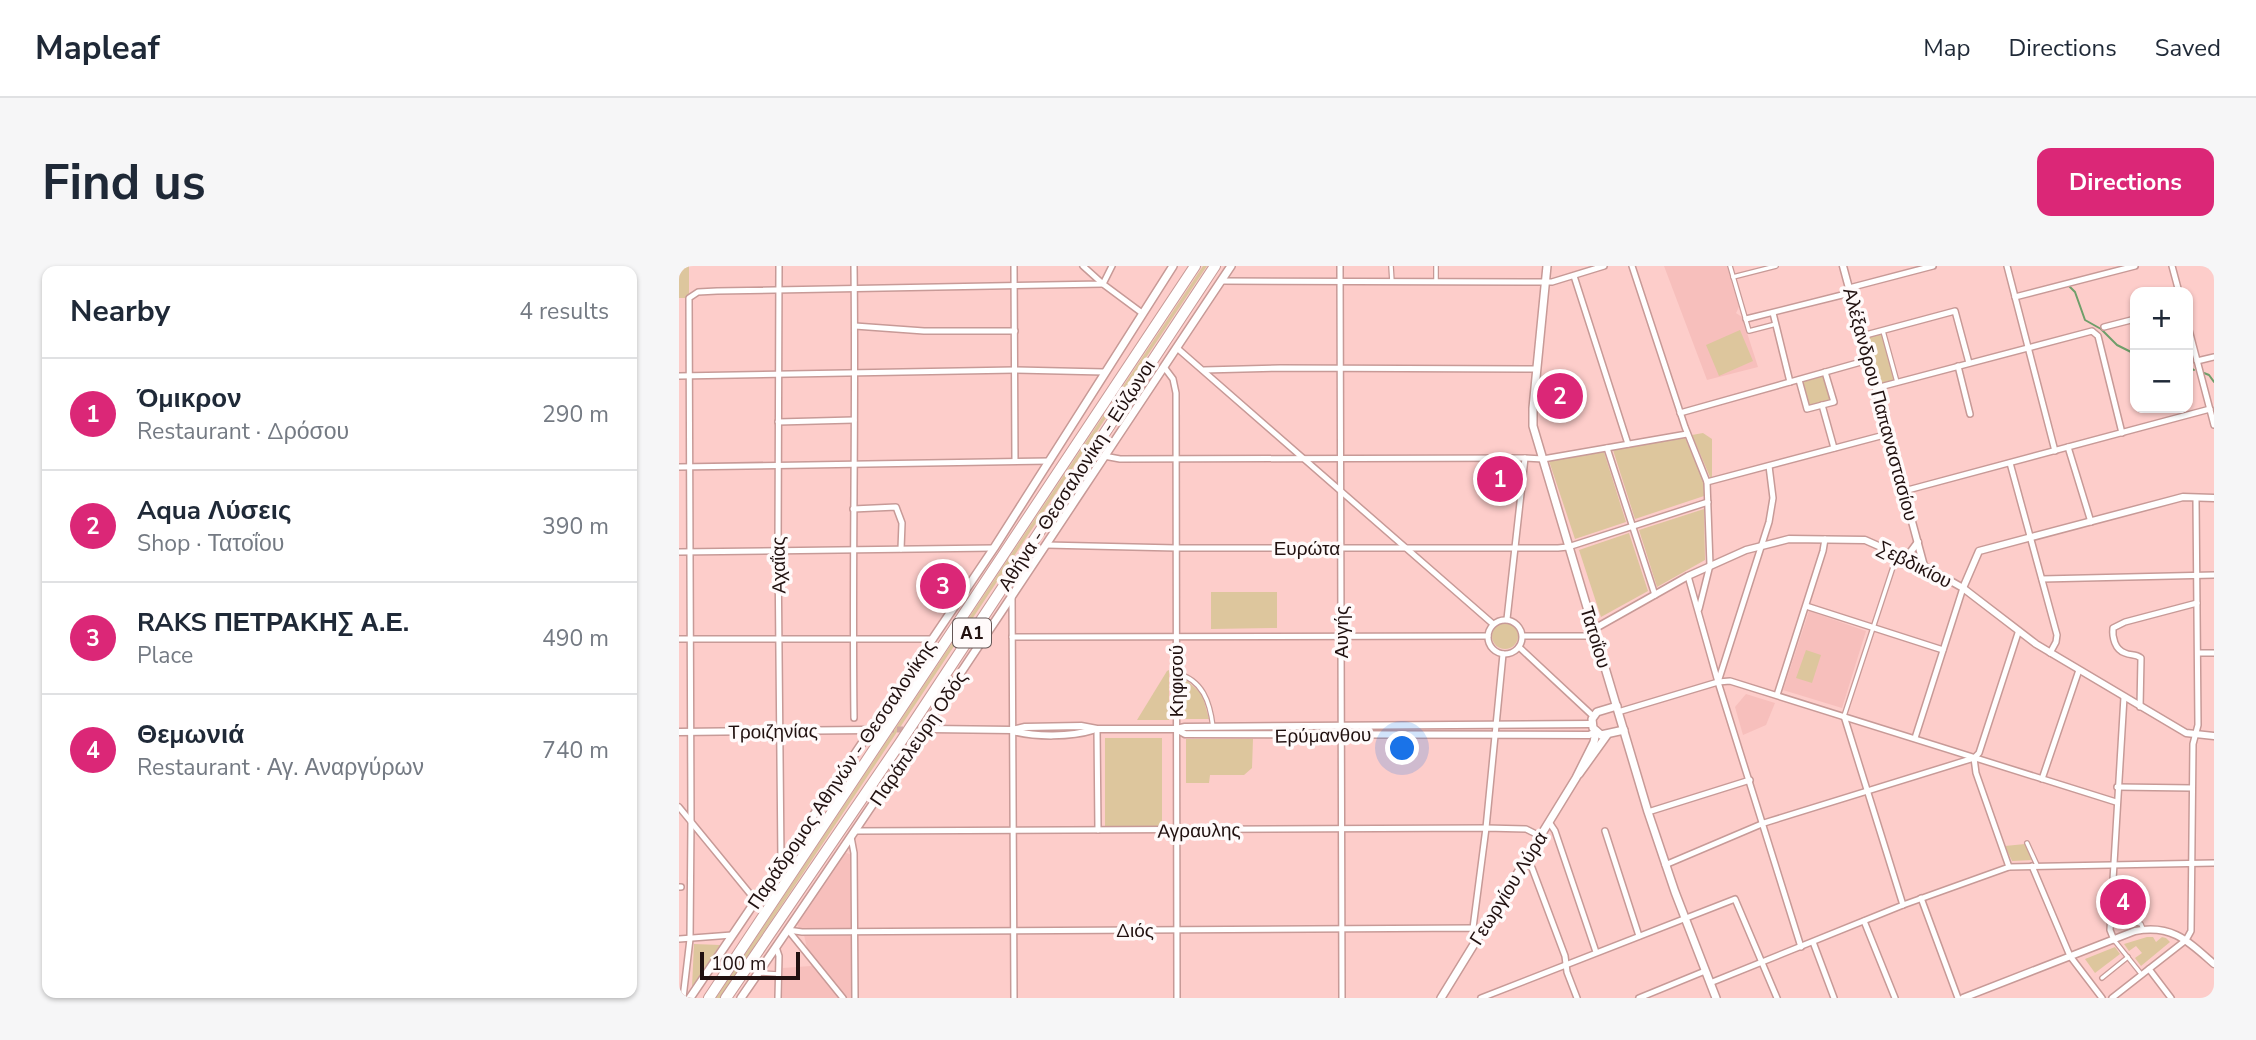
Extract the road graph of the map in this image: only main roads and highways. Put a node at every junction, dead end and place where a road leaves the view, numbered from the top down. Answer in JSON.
{"nodes":[{"id":1,"x":1173,"y":266,"type":"edge"},
{"id":2,"x":1195,"y":266,"type":"edge"},
{"id":3,"x":1216,"y":266,"type":"edge"},
{"id":4,"x":1231,"y":266,"type":"edge"},
{"id":5,"x":1548,"y":266,"type":"edge"},
{"id":6,"x":1618,"y":709,"type":"junction"},
{"id":7,"x":1624,"y":730,"type":"junction"},
{"id":8,"x":1596,"y":732,"type":"junction"},
{"id":9,"x":1607,"y":735,"type":"junction"},
{"id":10,"x":1576,"y":778,"type":"junction"},
{"id":11,"x":690,"y":998,"type":"edge"},
{"id":12,"x":709,"y":998,"type":"edge"},
{"id":13,"x":726,"y":998,"type":"edge"},
{"id":14,"x":741,"y":998,"type":"edge"},
{"id":15,"x":1441,"y":998,"type":"edge"},
{"id":16,"x":1716,"y":998,"type":"edge"}],
"edges":[{"from":1,"to":11,"type":"main road","name":"Παράδρομος Αθηνών - Θεσσαλονίκης"},
{"from":2,"to":12,"type":"highway","name":"Αθήνα - Θεσσαλονίκη - Εύζωνοι","number":"Α1"},
{"from":3,"to":13,"type":"highway","name":"Αθήνα - Θεσσαλονίκη - Εύζωνοι","number":"Α1"},
{"from":4,"to":14,"type":"main road","name":"Παράπλευρη Οδός"},
{"from":5,"to":6,"type":"main road","name":"Τατοΐου"},
{"from":6,"to":7,"type":"main road","name":"Τατοΐου"},
{"from":6,"to":8,"type":"main road"},
{"from":7,"to":9,"type":"main road"},
{"from":7,"to":16,"type":"main road","name":"Τατοΐου"},
{"from":8,"to":9,"type":"main road","name":"Ερύμανθου"},
{"from":8,"to":10,"type":"main road","name":"Γεωργίου Λύρα"},
{"from":9,"to":10,"type":"main road","name":"Γεωργίου Λύρα"},
{"from":10,"to":15,"type":"main road","name":"Γεωργίου Λύρα"}]}
